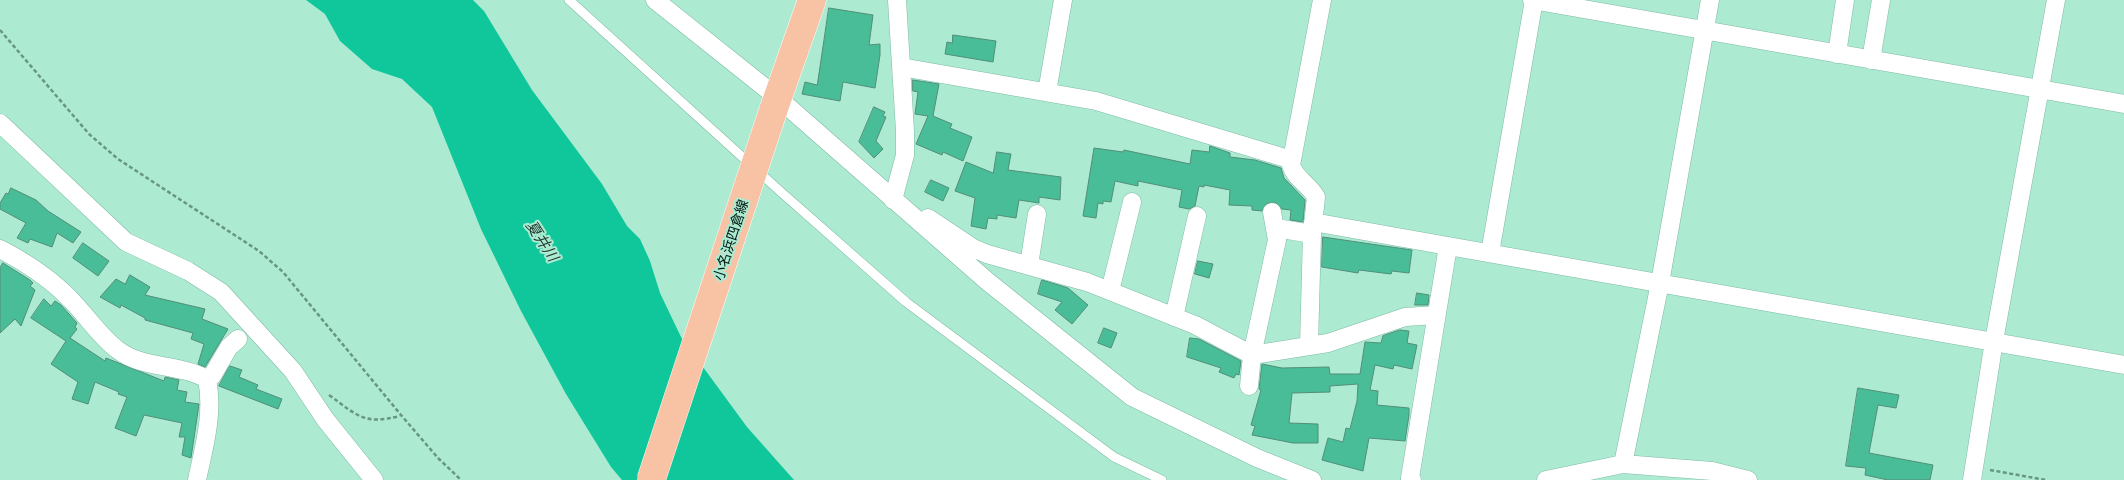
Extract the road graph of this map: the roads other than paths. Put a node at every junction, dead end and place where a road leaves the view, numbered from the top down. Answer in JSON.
{"nodes":[{"id":1,"x":569,"y":0,"type":"edge"},
{"id":2,"x":655,"y":0,"type":"edge"},
{"id":3,"x":812,"y":0,"type":"edge"},
{"id":4,"x":897,"y":0,"type":"edge"},
{"id":5,"x":1063,"y":0,"type":"edge"},
{"id":6,"x":1322,"y":0,"type":"edge"},
{"id":7,"x":1533,"y":0,"type":"edge"},
{"id":8,"x":1710,"y":0,"type":"edge"},
{"id":9,"x":1845,"y":0,"type":"edge"},
{"id":10,"x":1880,"y":0,"type":"edge"},
{"id":11,"x":2056,"y":0,"type":"edge"},
{"id":12,"x":1579,"y":4,"type":"edge"},
{"id":13,"x":669,"y":7,"type":"edge"},
{"id":14,"x":1704,"y":31,"type":"junction"},
{"id":15,"x":1837,"y":54,"type":"junction"},
{"id":16,"x":1871,"y":60,"type":"junction"},
{"id":17,"x":902,"y":67,"type":"junction"},
{"id":18,"x":2040,"y":90,"type":"junction"},
{"id":19,"x":1047,"y":92,"type":"junction"},
{"id":20,"x":776,"y":104,"type":"junction"},
{"id":21,"x":2124,"y":104,"type":"edge"},
{"id":22,"x":0,"y":123,"type":"edge"},
{"id":23,"x":1292,"y":160,"type":"junction"},
{"id":24,"x":1132,"y":202,"type":"dead end"},
{"id":25,"x":898,"y":204,"type":"junction"},
{"id":26,"x":1037,"y":214,"type":"dead end"},
{"id":27,"x":1197,"y":216,"type":"dead end"},
{"id":28,"x":1313,"y":228,"type":"junction"},
{"id":29,"x":1448,"y":246,"type":"junction"},
{"id":30,"x":0,"y":250,"type":"edge"},
{"id":31,"x":1490,"y":253,"type":"junction"},
{"id":32,"x":1028,"y":265,"type":"junction"},
{"id":33,"x":1660,"y":283,"type":"junction"},
{"id":34,"x":1110,"y":291,"type":"junction"},
{"id":35,"x":1436,"y":315,"type":"junction"},
{"id":36,"x":1174,"y":317,"type":"junction"},
{"id":37,"x":238,"y":338,"type":"dead end"},
{"id":38,"x":1994,"y":341,"type":"junction"},
{"id":39,"x":1309,"y":345,"type":"junction"},
{"id":40,"x":1252,"y":355,"type":"junction"},
{"id":41,"x":2124,"y":365,"type":"edge"},
{"id":42,"x":207,"y":379,"type":"junction"},
{"id":43,"x":1249,"y":386,"type":"dead end"},
{"id":44,"x":1623,"y":464,"type":"junction"},
{"id":45,"x":1973,"y":474,"type":"edge"},
{"id":46,"x":197,"y":480,"type":"edge"},
{"id":47,"x":374,"y":480,"type":"edge"},
{"id":48,"x":651,"y":480,"type":"edge"},
{"id":49,"x":1162,"y":480,"type":"edge"},
{"id":50,"x":1312,"y":480,"type":"edge"},
{"id":51,"x":1412,"y":480,"type":"edge"},
{"id":52,"x":1546,"y":480,"type":"edge"},
{"id":53,"x":1748,"y":480,"type":"edge"}],
"edges":[{"from":1,"to":49,"type":"lane"},
{"from":2,"to":13,"type":"street"},
{"from":3,"to":20,"type":"main road","name":"小名浜四倉線"},
{"from":4,"to":17,"type":"street"},
{"from":5,"to":19,"type":"street"},
{"from":6,"to":23,"type":"street"},
{"from":7,"to":12,"type":"street"},
{"from":7,"to":31,"type":"street"},
{"from":8,"to":14,"type":"street"},
{"from":9,"to":15,"type":"street"},
{"from":10,"to":16,"type":"street"},
{"from":11,"to":18,"type":"street"},
{"from":12,"to":14,"type":"street"},
{"from":13,"to":20,"type":"street"},
{"from":14,"to":15,"type":"street"},
{"from":14,"to":33,"type":"street"},
{"from":15,"to":16,"type":"street"},
{"from":16,"to":18,"type":"street"},
{"from":17,"to":19,"type":"street"},
{"from":17,"to":25,"type":"street"},
{"from":18,"to":21,"type":"street"},
{"from":18,"to":38,"type":"street"},
{"from":19,"to":23,"type":"street"},
{"from":20,"to":25,"type":"street"},
{"from":20,"to":48,"type":"main road","name":"小名浜四倉線","bridge":true},
{"from":22,"to":47,"type":"street"},
{"from":23,"to":28,"type":"street"},
{"from":24,"to":34,"type":"street"},
{"from":25,"to":32,"type":"street"},
{"from":25,"to":50,"type":"street"},
{"from":26,"to":32,"type":"street"},
{"from":27,"to":36,"type":"street"},
{"from":28,"to":29,"type":"street"},
{"from":28,"to":39,"type":"street"},
{"from":28,"to":40,"type":"street"},
{"from":29,"to":31,"type":"street"},
{"from":29,"to":35,"type":"street"},
{"from":30,"to":42,"type":"street"},
{"from":31,"to":33,"type":"street"},
{"from":32,"to":34,"type":"street"},
{"from":33,"to":38,"type":"street"},
{"from":33,"to":44,"type":"street"},
{"from":34,"to":36,"type":"street"},
{"from":35,"to":39,"type":"street"},
{"from":35,"to":51,"type":"street"},
{"from":36,"to":40,"type":"street"},
{"from":37,"to":42,"type":"street"},
{"from":38,"to":41,"type":"street"},
{"from":38,"to":45,"type":"street"},
{"from":39,"to":40,"type":"street"},
{"from":40,"to":43,"type":"street"},
{"from":42,"to":46,"type":"street"},
{"from":44,"to":52,"type":"street"},
{"from":44,"to":53,"type":"street"}]}
